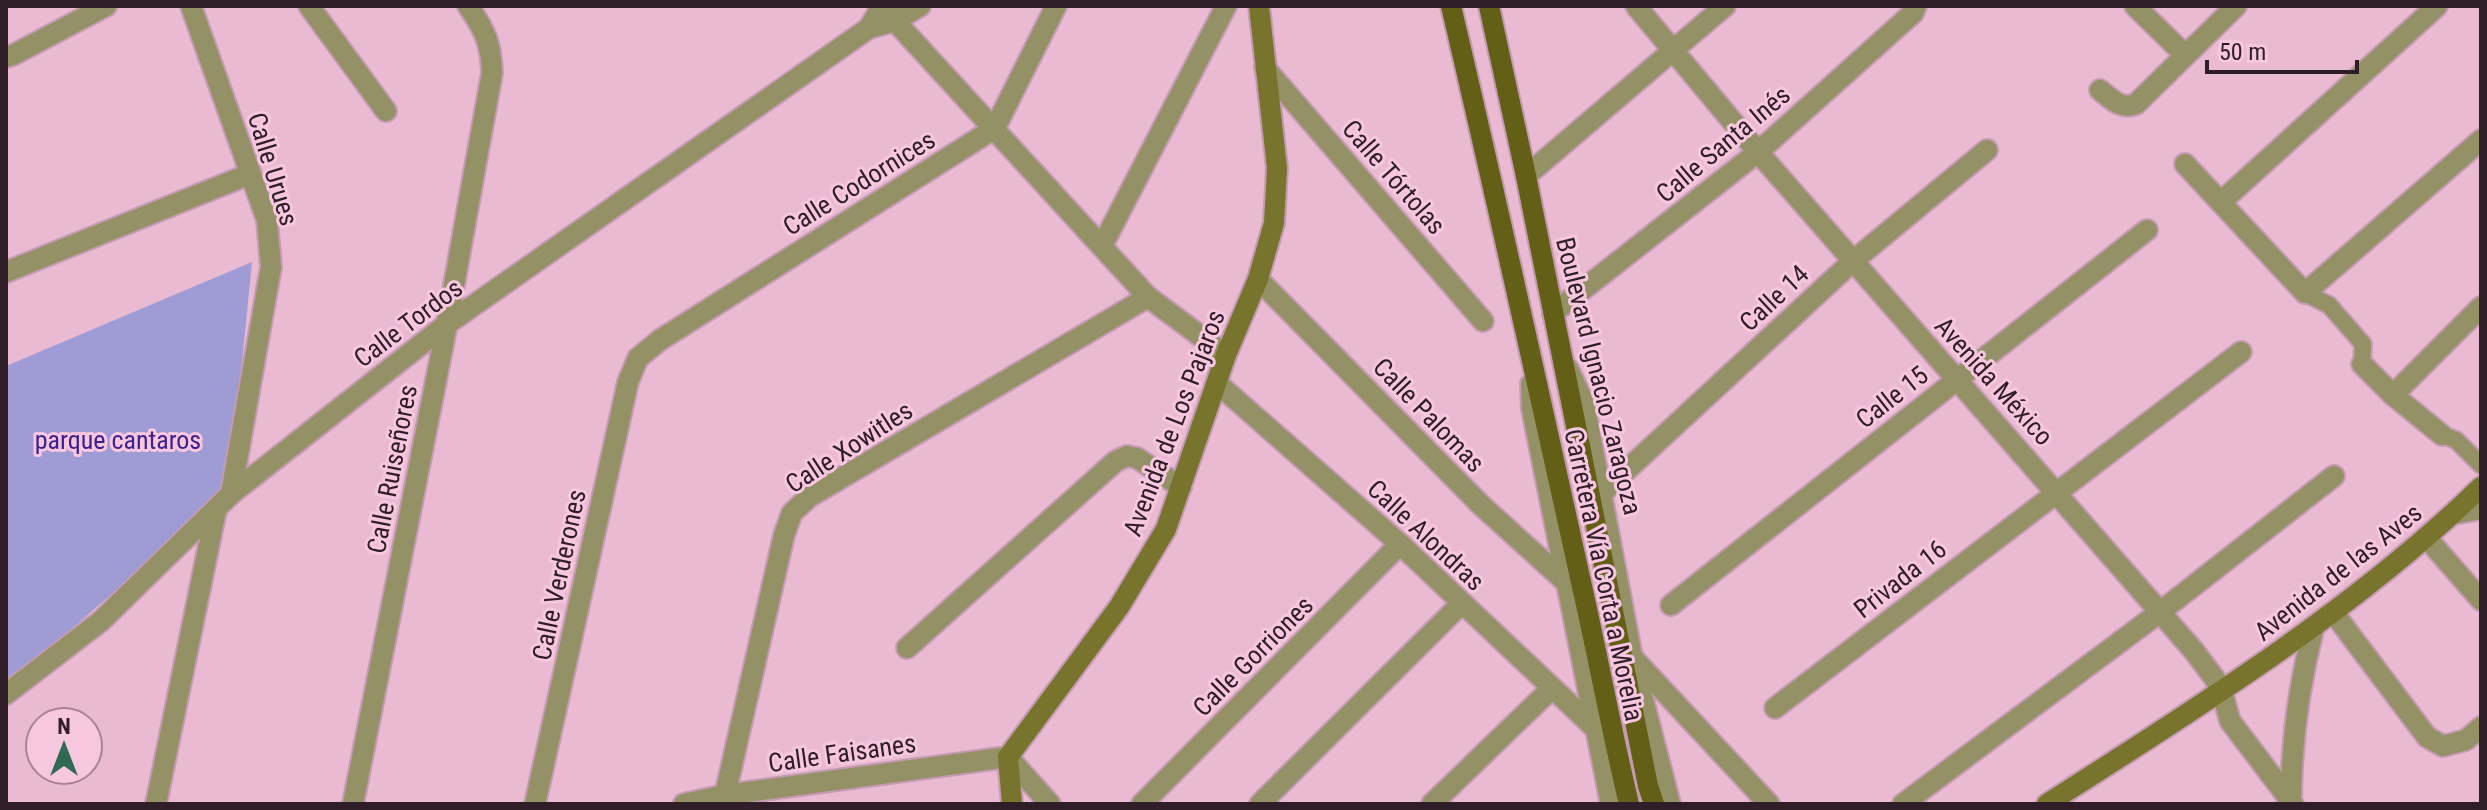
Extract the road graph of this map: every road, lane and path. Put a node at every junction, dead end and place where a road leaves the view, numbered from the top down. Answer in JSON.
{"nodes":[{"id":1,"x":106,"y":6,"type":"edge"},
{"id":2,"x":191,"y":6,"type":"edge"},
{"id":3,"x":309,"y":6,"type":"edge"},
{"id":4,"x":468,"y":6,"type":"edge"},
{"id":5,"x":920,"y":6,"type":"edge"},
{"id":6,"x":1056,"y":6,"type":"edge"},
{"id":7,"x":1226,"y":6,"type":"edge"},
{"id":8,"x":1259,"y":6,"type":"edge"},
{"id":9,"x":1451,"y":6,"type":"edge"},
{"id":10,"x":1489,"y":6,"type":"edge"},
{"id":11,"x":1636,"y":6,"type":"edge"},
{"id":12,"x":1725,"y":6,"type":"edge"},
{"id":13,"x":1916,"y":6,"type":"edge"},
{"id":14,"x":2135,"y":6,"type":"edge"},
{"id":15,"x":2236,"y":6,"type":"edge"},
{"id":16,"x":2437,"y":6,"type":"edge"},
{"id":17,"x":886,"y":11,"type":"edge"},
{"id":18,"x":1674,"y":51,"type":"junction"},
{"id":19,"x":2184,"y":54,"type":"junction"},
{"id":20,"x":6,"y":57,"type":"edge"},
{"id":21,"x":1265,"y":68,"type":"junction"},
{"id":22,"x":2100,"y":90,"type":"dead end"},
{"id":23,"x":386,"y":111,"type":"dead end"},
{"id":24,"x":995,"y":128,"type":"junction"},
{"id":25,"x":2481,"y":140,"type":"edge"},
{"id":26,"x":1987,"y":150,"type":"dead end"},
{"id":27,"x":1758,"y":152,"type":"junction"},
{"id":28,"x":2185,"y":164,"type":"dead end"},
{"id":29,"x":250,"y":174,"type":"junction"},
{"id":30,"x":1526,"y":176,"type":"junction"},
{"id":31,"x":2221,"y":202,"type":"junction"},
{"id":32,"x":2147,"y":230,"type":"dead end"},
{"id":33,"x":1102,"y":246,"type":"junction"},
{"id":34,"x":1853,"y":261,"type":"junction"},
{"id":35,"x":6,"y":272,"type":"edge"},
{"id":36,"x":1258,"y":279,"type":"junction"},
{"id":37,"x":2305,"y":293,"type":"junction"},
{"id":38,"x":1148,"y":297,"type":"junction"},
{"id":39,"x":2481,"y":307,"type":"edge"},
{"id":40,"x":1553,"y":313,"type":"junction"},
{"id":41,"x":1483,"y":321,"type":"dead end"},
{"id":42,"x":447,"y":324,"type":"junction"},
{"id":43,"x":2241,"y":352,"type":"dead end"},
{"id":44,"x":1226,"y":355,"type":"junction"},
{"id":45,"x":1530,"y":356,"type":"junction"},
{"id":46,"x":1563,"y":357,"type":"junction"},
{"id":47,"x":638,"y":358,"type":"joint"},
{"id":48,"x":2362,"y":364,"type":"joint"},
{"id":49,"x":1956,"y":379,"type":"junction"},
{"id":50,"x":1217,"y":383,"type":"junction"},
{"id":51,"x":2393,"y":395,"type":"junction"},
{"id":52,"x":2442,"y":435,"type":"joint"},
{"id":53,"x":2481,"y":465,"type":"edge"},
{"id":54,"x":2334,"y":476,"type":"dead end"},
{"id":55,"x":1181,"y":487,"type":"junction"},
{"id":56,"x":2481,"y":487,"type":"edge"},
{"id":57,"x":2057,"y":491,"type":"junction"},
{"id":58,"x":1603,"y":492,"type":"junction"},
{"id":59,"x":231,"y":494,"type":"junction"},
{"id":60,"x":2481,"y":509,"type":"edge"},
{"id":61,"x":216,"y":510,"type":"junction"},
{"id":62,"x":2453,"y":514,"type":"junction"},
{"id":63,"x":2426,"y":537,"type":"junction"},
{"id":64,"x":1400,"y":544,"type":"junction"},
{"id":65,"x":1567,"y":583,"type":"junction"},
{"id":66,"x":2481,"y":600,"type":"edge"},
{"id":67,"x":1462,"y":603,"type":"junction"},
{"id":68,"x":1671,"y":605,"type":"dead end"},
{"id":69,"x":2160,"y":612,"type":"junction"},
{"id":70,"x":2333,"y":612,"type":"junction"},
{"id":71,"x":2314,"y":626,"type":"junction"},
{"id":72,"x":907,"y":648,"type":"dead end"},
{"id":73,"x":1632,"y":657,"type":"junction"},
{"id":74,"x":1552,"y":688,"type":"junction"},
{"id":75,"x":2222,"y":692,"type":"junction"},
{"id":76,"x":6,"y":694,"type":"edge"},
{"id":77,"x":1775,"y":708,"type":"dead end"},
{"id":78,"x":2481,"y":727,"type":"edge"},
{"id":79,"x":1597,"y":730,"type":"junction"},
{"id":80,"x":1008,"y":757,"type":"junction"},
{"id":81,"x":724,"y":799,"type":"edge"},
{"id":82,"x":2292,"y":803,"type":"edge"},
{"id":83,"x":156,"y":804,"type":"edge"},
{"id":84,"x":353,"y":804,"type":"edge"},
{"id":85,"x":535,"y":804,"type":"edge"},
{"id":86,"x":684,"y":804,"type":"edge"},
{"id":87,"x":1012,"y":804,"type":"edge"},
{"id":88,"x":1050,"y":804,"type":"edge"},
{"id":89,"x":1142,"y":804,"type":"edge"},
{"id":90,"x":1260,"y":804,"type":"edge"},
{"id":91,"x":1432,"y":804,"type":"edge"},
{"id":92,"x":1611,"y":804,"type":"edge"},
{"id":93,"x":1629,"y":804,"type":"edge"},
{"id":94,"x":1654,"y":804,"type":"edge"},
{"id":95,"x":1670,"y":804,"type":"edge"},
{"id":96,"x":1769,"y":804,"type":"edge"},
{"id":97,"x":1903,"y":804,"type":"edge"},
{"id":98,"x":2047,"y":804,"type":"edge"}],
"edges":[{"from":1,"to":20,"type":"street"},
{"from":2,"to":29,"type":"street","name":"Calle Urues"},
{"from":3,"to":23,"type":"street"},
{"from":4,"to":42,"type":"street","name":"Calle Ruiseñores"},
{"from":5,"to":17,"type":"street","name":"Calle Tordos"},
{"from":6,"to":24,"type":"street"},
{"from":7,"to":33,"type":"street"},
{"from":8,"to":21,"type":"main road"},
{"from":9,"to":45,"type":"main road"},
{"from":10,"to":30,"type":"main road","name":"Boulevard Ignacio Zaragoza"},
{"from":11,"to":18,"type":"street","name":"Avenida México"},
{"from":12,"to":18,"type":"street"},
{"from":13,"to":27,"type":"street","name":"Calle Santa Inés"},
{"from":14,"to":19,"type":"street"},
{"from":15,"to":19,"type":"street"},
{"from":16,"to":31,"type":"street"},
{"from":17,"to":24,"type":"street"},
{"from":17,"to":42,"type":"street","name":"Calle Tordos"},
{"from":18,"to":27,"type":"street","name":"Avenida México"},
{"from":18,"to":30,"type":"street"},
{"from":19,"to":22,"type":"street"},
{"from":21,"to":36,"type":"main road","name":"Avenida de Los Pajaros"},
{"from":21,"to":41,"type":"street","name":"Calle Tórtolas"},
{"from":24,"to":33,"type":"street"},
{"from":24,"to":47,"type":"street","name":"Calle Codornices"},
{"from":25,"to":37,"type":"street"},
{"from":26,"to":34,"type":"street","name":"Calle 14"},
{"from":27,"to":34,"type":"street","name":"Avenida México"},
{"from":27,"to":40,"type":"street","name":"Calle Santa Inés"},
{"from":28,"to":31,"type":"street"},
{"from":29,"to":35,"type":"street"},
{"from":29,"to":59,"type":"street","name":"Calle Urues"},
{"from":30,"to":40,"type":"main road","name":"Boulevard Ignacio Zaragoza"},
{"from":31,"to":37,"type":"street"},
{"from":32,"to":49,"type":"street","name":"Calle 15"},
{"from":33,"to":38,"type":"street"},
{"from":34,"to":49,"type":"street","name":"Avenida México"},
{"from":34,"to":58,"type":"street","name":"Calle 14"},
{"from":36,"to":44,"type":"main road","name":"Avenida de Los Pajaros"},
{"from":36,"to":65,"type":"street","name":"Calle Palomas"},
{"from":37,"to":48,"type":"street"},
{"from":38,"to":44,"type":"street"},
{"from":38,"to":81,"type":"street","name":"Calle Xowitles"},
{"from":39,"to":51,"type":"street"},
{"from":40,"to":46,"type":"main road","name":"Boulevard Ignacio Zaragoza"},
{"from":42,"to":59,"type":"street","name":"Calle Tordos"},
{"from":42,"to":84,"type":"street","name":"Calle Ruiseñores"},
{"from":43,"to":57,"type":"street","name":"Privada 16"},
{"from":44,"to":50,"type":"main road","name":"Avenida de Los Pajaros"},
{"from":45,"to":65,"type":"street"},
{"from":45,"to":93,"type":"main road","name":"Carretera Vía Corta a Morelia"},
{"from":46,"to":58,"type":"street","name":"Boulevard Ignacio Zaragoza"},
{"from":46,"to":94,"type":"main road","name":"Carretera Vía Corta a Morelia"},
{"from":47,"to":85,"type":"street","name":"Calle Verderones"},
{"from":48,"to":51,"type":"street"},
{"from":49,"to":57,"type":"street","name":"Avenida México"},
{"from":49,"to":68,"type":"street","name":"Calle 15"},
{"from":50,"to":55,"type":"main road","name":"Avenida de Los Pajaros"},
{"from":50,"to":64,"type":"street","name":"Calle Alondras"},
{"from":51,"to":52,"type":"street"},
{"from":52,"to":53,"type":"street"},
{"from":54,"to":69,"type":"street"},
{"from":55,"to":72,"type":"street"},
{"from":55,"to":80,"type":"main road","name":"Avenida de Los Pajaros"},
{"from":56,"to":62,"type":"main road","name":"Avenida de las Aves"},
{"from":57,"to":69,"type":"street","name":"Avenida México"},
{"from":57,"to":77,"type":"street","name":"Privada 16"},
{"from":58,"to":73,"type":"street","name":"Boulevard Ignacio Zaragoza"},
{"from":59,"to":61,"type":"street","name":"Calle Tordos"},
{"from":60,"to":62,"type":"street"},
{"from":61,"to":76,"type":"street","name":"Calle Tordos"},
{"from":61,"to":83,"type":"street"},
{"from":62,"to":63,"type":"main road","name":"Avenida de las Aves"},
{"from":63,"to":66,"type":"street"},
{"from":63,"to":70,"type":"main road","name":"Avenida de las Aves"},
{"from":64,"to":67,"type":"street","name":"Calle Alondras"},
{"from":64,"to":89,"type":"street","name":"Calle Gorriones"},
{"from":65,"to":79,"type":"street"},
{"from":67,"to":74,"type":"street","name":"Calle Alondras"},
{"from":67,"to":90,"type":"street"},
{"from":69,"to":75,"type":"street","name":"Avenida México"},
{"from":69,"to":97,"type":"street"},
{"from":70,"to":71,"type":"main road","name":"Avenida de las Aves"},
{"from":70,"to":78,"type":"street"},
{"from":71,"to":75,"type":"main road","name":"Avenida de las Aves"},
{"from":71,"to":82,"type":"street"},
{"from":73,"to":95,"type":"street","name":"Boulevard Ignacio Zaragoza"},
{"from":73,"to":96,"type":"street"},
{"from":74,"to":79,"type":"street","name":"Calle Alondras"},
{"from":74,"to":91,"type":"street"},
{"from":75,"to":82,"type":"street","name":"Avenida México"},
{"from":75,"to":98,"type":"main road","name":"Avenida de las Aves"},
{"from":79,"to":92,"type":"street"},
{"from":80,"to":81,"type":"street","name":"Calle Faisanes"},
{"from":80,"to":87,"type":"main road"},
{"from":80,"to":88,"type":"street"},
{"from":81,"to":86,"type":"street","name":"Calle Faisanes"}]}
